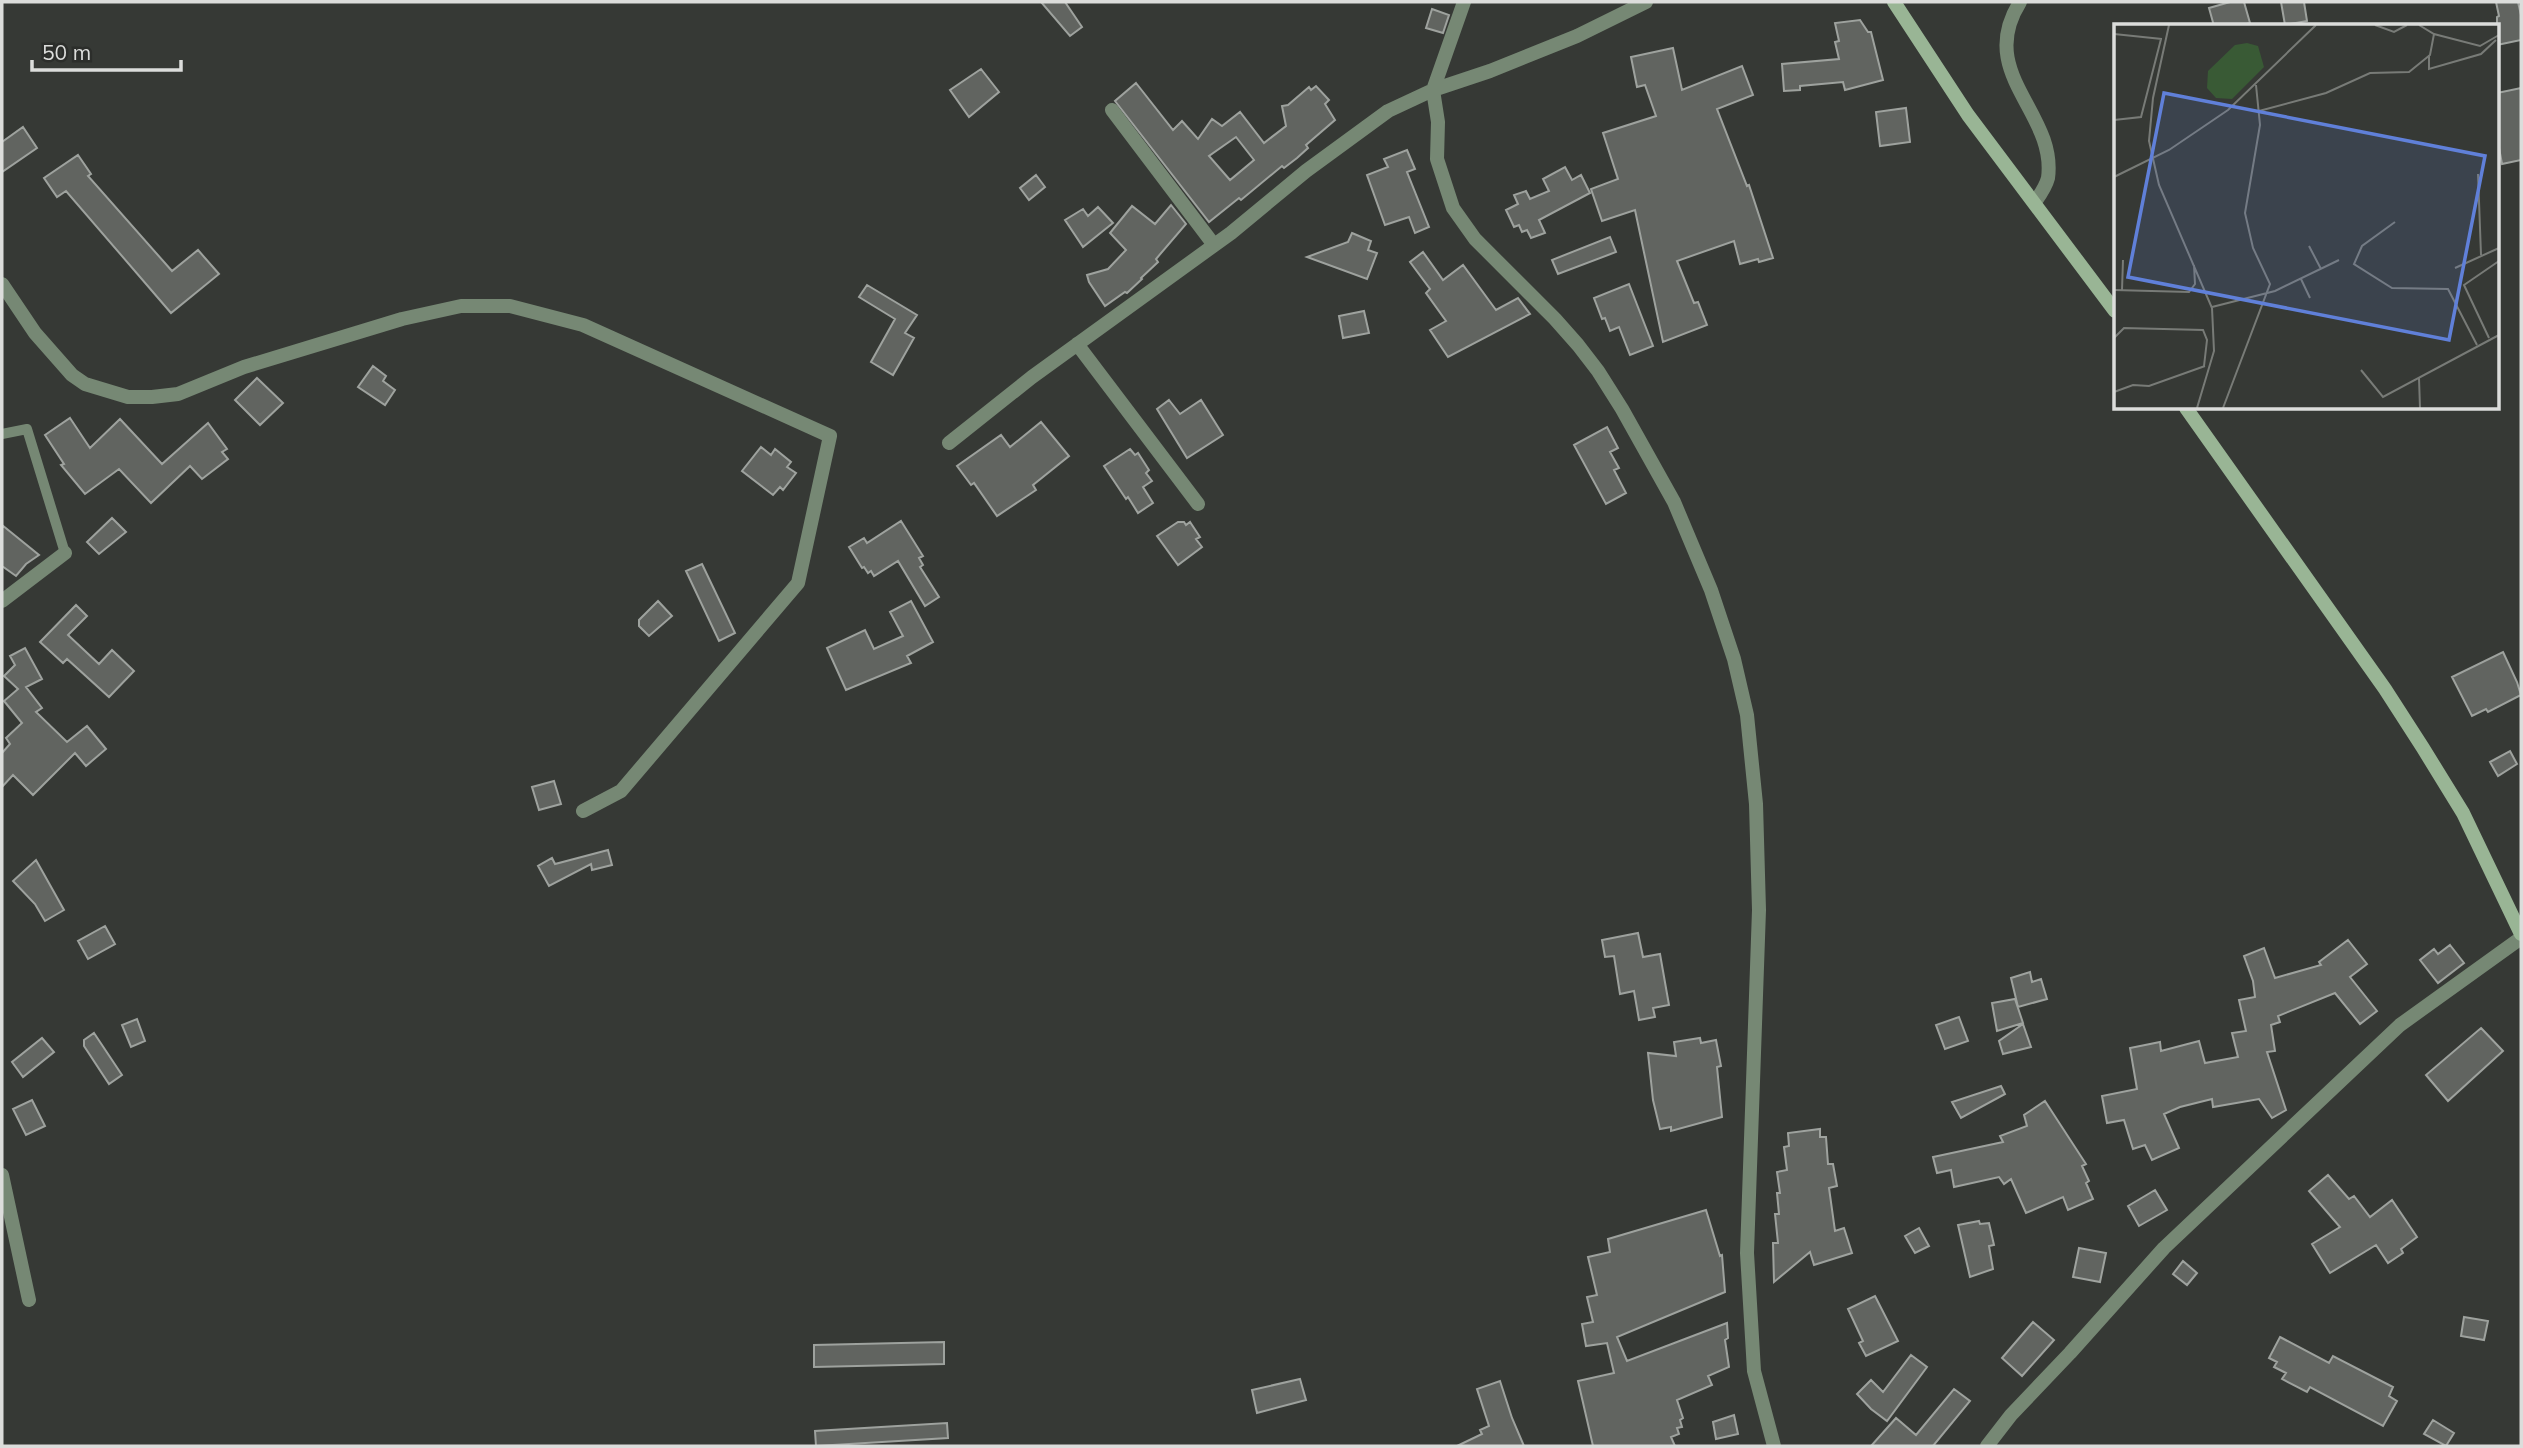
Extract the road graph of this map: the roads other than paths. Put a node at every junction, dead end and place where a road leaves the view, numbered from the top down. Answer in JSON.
{"nodes":[{"id":1,"x":1464,"y":2,"type":"edge"},
{"id":2,"x":1646,"y":2,"type":"edge"},
{"id":3,"x":1894,"y":2,"type":"edge"},
{"id":4,"x":2020,"y":2,"type":"edge"},
{"id":5,"x":1433,"y":90,"type":"junction"},
{"id":6,"x":1112,"y":110,"type":"dead end"},
{"id":7,"x":2035,"y":202,"type":"junction"},
{"id":8,"x":1214,"y":245,"type":"junction"},
{"id":9,"x":2,"y":284,"type":"edge"},
{"id":10,"x":2114,"y":310,"type":"edge"},
{"id":11,"x":1077,"y":344,"type":"junction"},
{"id":12,"x":2187,"y":410,"type":"edge"},
{"id":13,"x":2,"y":434,"type":"edge"},
{"id":14,"x":949,"y":443,"type":"dead end"},
{"id":15,"x":1198,"y":504,"type":"dead end"},
{"id":16,"x":65,"y":553,"type":"joint"},
{"id":17,"x":2,"y":601,"type":"edge"},
{"id":18,"x":583,"y":811,"type":"dead end"},
{"id":19,"x":2521,"y":936,"type":"edge"},
{"id":20,"x":2,"y":1175,"type":"edge"},
{"id":21,"x":29,"y":1300,"type":"dead end"},
{"id":22,"x":1774,"y":1446,"type":"edge"},
{"id":23,"x":1987,"y":1446,"type":"edge"}],
"edges":[{"from":1,"to":5,"type":"street"},
{"from":2,"to":5,"type":"street"},
{"from":3,"to":7,"type":"main road"},
{"from":4,"to":7,"type":"street"},
{"from":5,"to":8,"type":"street"},
{"from":5,"to":22,"type":"street"},
{"from":6,"to":8,"type":"street"},
{"from":7,"to":10,"type":"main road"},
{"from":8,"to":11,"type":"street"},
{"from":9,"to":18,"type":"street"},
{"from":11,"to":14,"type":"street"},
{"from":11,"to":15,"type":"street"},
{"from":12,"to":19,"type":"main road"},
{"from":13,"to":16,"type":"lane"},
{"from":16,"to":17,"type":"street"},
{"from":19,"to":23,"type":"street"},
{"from":20,"to":21,"type":"street"}]}
